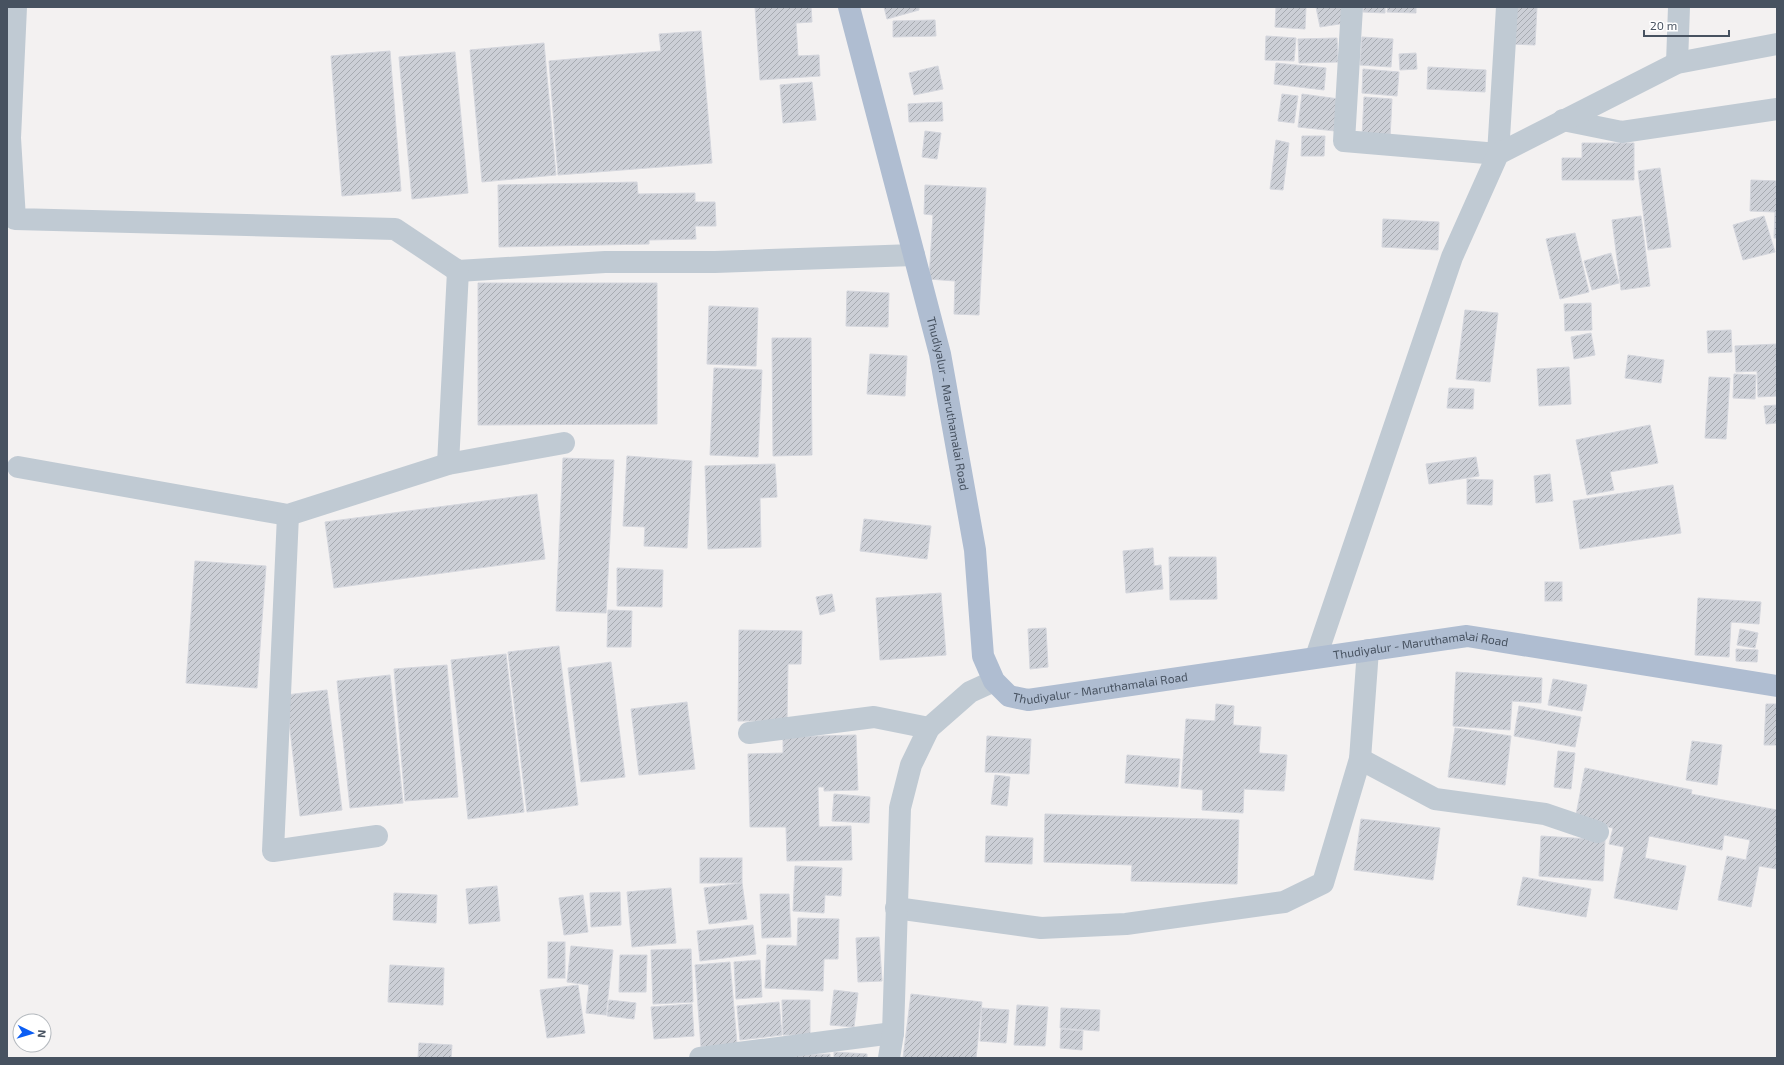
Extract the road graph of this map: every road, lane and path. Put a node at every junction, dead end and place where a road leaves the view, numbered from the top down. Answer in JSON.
{"nodes":[{"id":1,"x":16,"y":7,"type":"edge"},
{"id":2,"x":849,"y":7,"type":"edge"},
{"id":3,"x":1352,"y":7,"type":"edge"},
{"id":4,"x":1507,"y":7,"type":"edge"},
{"id":5,"x":1679,"y":7,"type":"edge"},
{"id":6,"x":1777,"y":44,"type":"edge"},
{"id":7,"x":1677,"y":62,"type":"junction"},
{"id":8,"x":1777,"y":109,"type":"edge"},
{"id":9,"x":1563,"y":120,"type":"junction"},
{"id":10,"x":1498,"y":154,"type":"junction"},
{"id":11,"x":914,"y":255,"type":"junction"},
{"id":12,"x":458,"y":271,"type":"junction"},
{"id":13,"x":564,"y":443,"type":"dead end"},
{"id":14,"x":448,"y":464,"type":"junction"},
{"id":15,"x":18,"y":467,"type":"dead end"},
{"id":16,"x":288,"y":515,"type":"junction"},
{"id":17,"x":1368,"y":650,"type":"junction"},
{"id":18,"x":1316,"y":657,"type":"junction"},
{"id":19,"x":994,"y":681,"type":"junction"},
{"id":20,"x":1777,"y":686,"type":"edge"},
{"id":21,"x":929,"y":728,"type":"junction"},
{"id":22,"x":749,"y":733,"type":"dead end"},
{"id":23,"x":1360,"y":759,"type":"junction"},
{"id":24,"x":1598,"y":832,"type":"dead end"},
{"id":25,"x":377,"y":836,"type":"dead end"},
{"id":26,"x":896,"y":908,"type":"junction"},
{"id":27,"x":893,"y":1033,"type":"junction"},
{"id":28,"x":700,"y":1058,"type":"edge"},
{"id":29,"x":889,"y":1058,"type":"edge"}],
"edges":[{"from":1,"to":12,"type":"street"},
{"from":2,"to":11,"type":"main road","name":"Thudiyalur - Maruthamalai Road"},
{"from":3,"to":10,"type":"street"},
{"from":4,"to":10,"type":"street"},
{"from":5,"to":7,"type":"street"},
{"from":6,"to":7,"type":"street"},
{"from":7,"to":9,"type":"street"},
{"from":8,"to":9,"type":"street"},
{"from":9,"to":10,"type":"street"},
{"from":10,"to":18,"type":"street"},
{"from":11,"to":12,"type":"street"},
{"from":11,"to":19,"type":"main road","name":"Thudiyalur - Maruthamalai Road"},
{"from":12,"to":14,"type":"street"},
{"from":13,"to":14,"type":"street"},
{"from":14,"to":16,"type":"street"},
{"from":15,"to":16,"type":"street"},
{"from":16,"to":25,"type":"street"},
{"from":17,"to":18,"type":"main road","name":"Thudiyalur - Maruthamalai Road"},
{"from":17,"to":20,"type":"main road","name":"Thudiyalur - Maruthamalai Road"},
{"from":17,"to":23,"type":"street"},
{"from":18,"to":19,"type":"main road","name":"Thudiyalur - Maruthamalai Road"},
{"from":19,"to":21,"type":"street"},
{"from":21,"to":22,"type":"street"},
{"from":21,"to":26,"type":"street"},
{"from":23,"to":24,"type":"street"},
{"from":23,"to":26,"type":"street"},
{"from":26,"to":27,"type":"street"},
{"from":27,"to":28,"type":"street"},
{"from":27,"to":29,"type":"street"}]}
